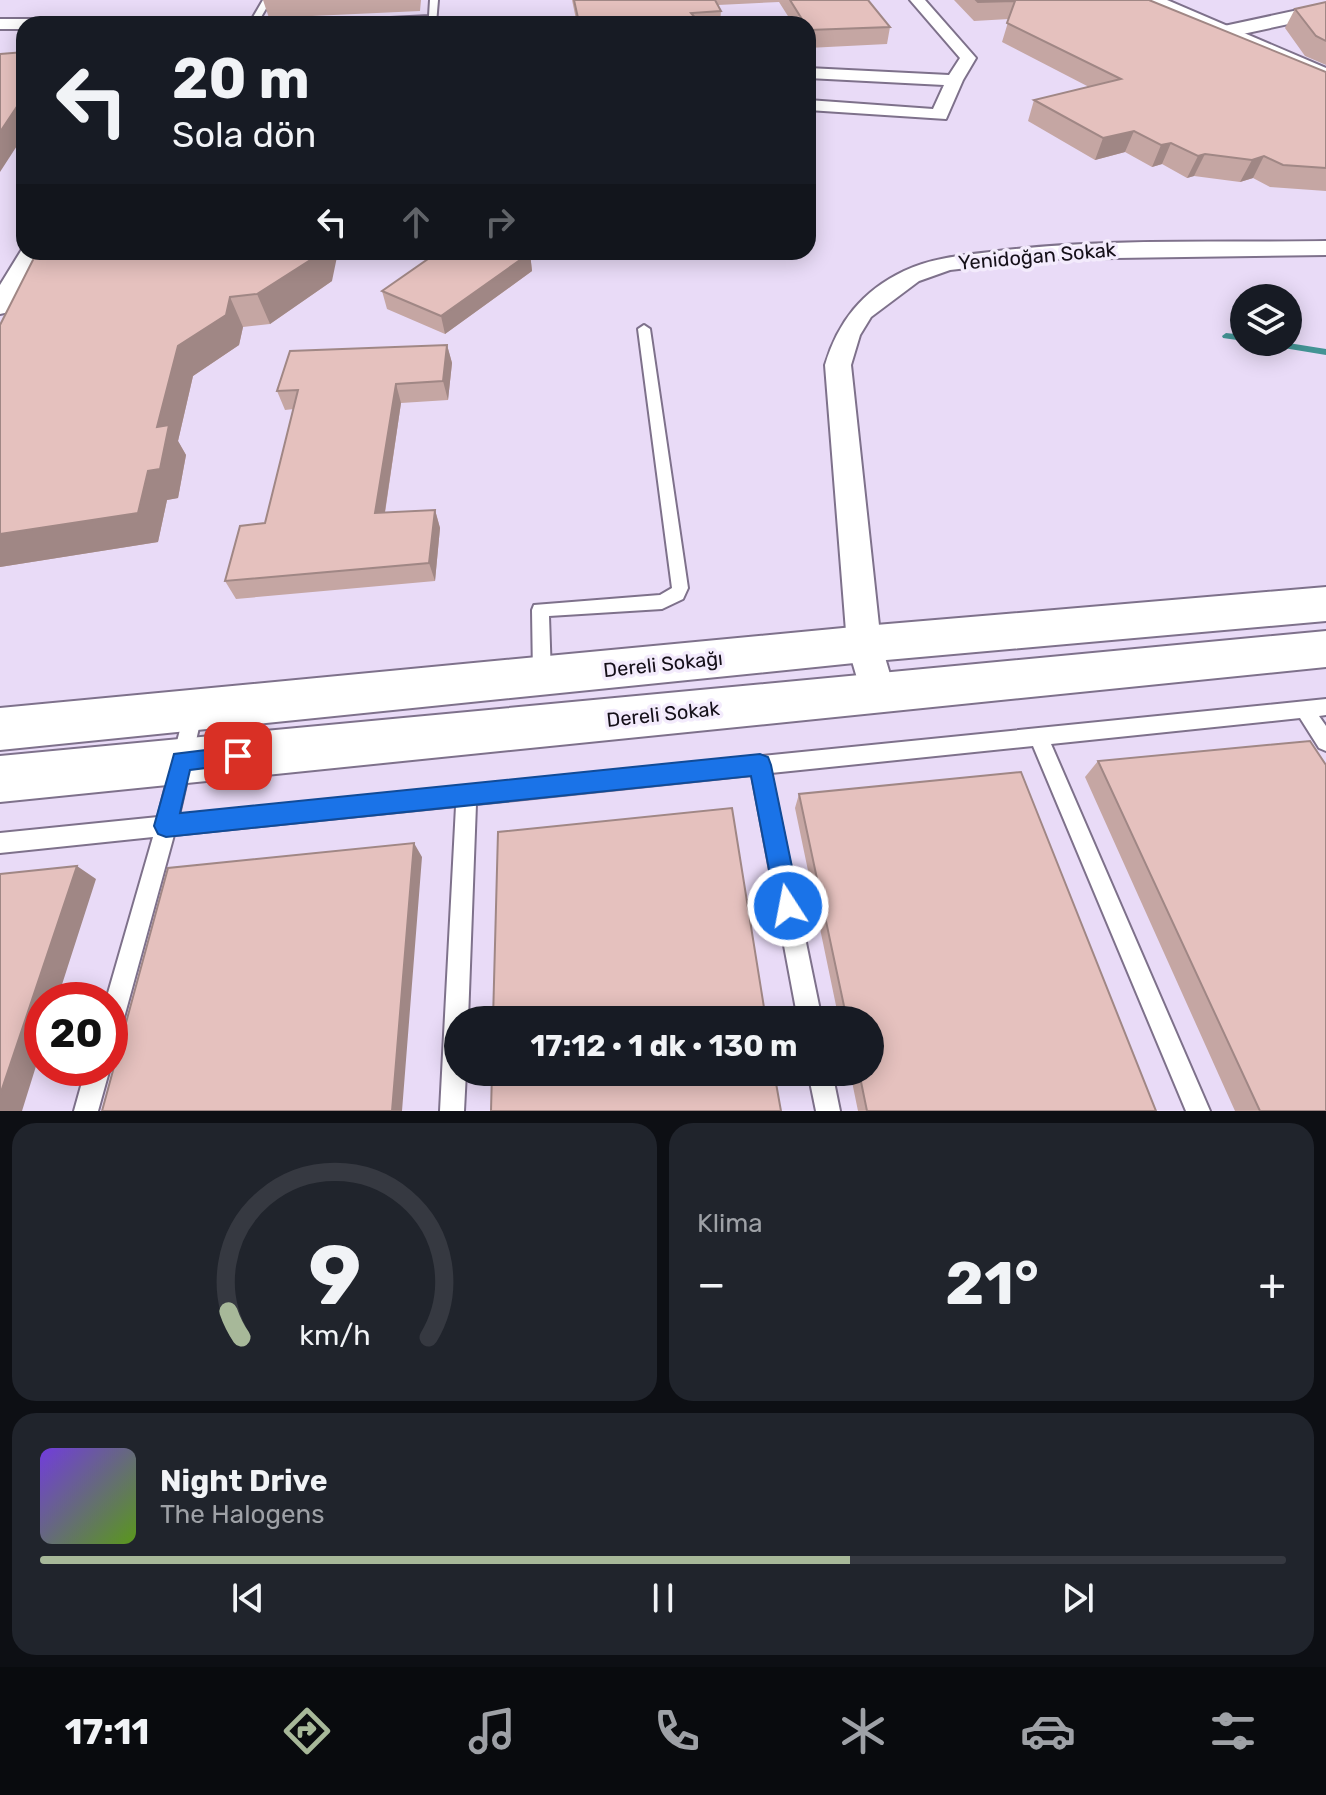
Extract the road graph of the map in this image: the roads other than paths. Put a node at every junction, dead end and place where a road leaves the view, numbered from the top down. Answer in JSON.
{"nodes":[{"id":1,"x":917,"y":0,"type":"edge"},
{"id":2,"x":1150,"y":0,"type":"edge"},
{"id":3,"x":1177,"y":0,"type":"edge"},
{"id":4,"x":30,"y":8,"type":"dead end"},
{"id":5,"x":1326,"y":10,"type":"edge"},
{"id":6,"x":18,"y":16,"type":"edge"},
{"id":7,"x":1234,"y":30,"type":"junction"},
{"id":8,"x":1326,"y":63,"type":"edge"},
{"id":9,"x":816,"y":73,"type":"edge"},
{"id":10,"x":1326,"y":76,"type":"edge"},
{"id":11,"x":954,"y":80,"type":"junction"},
{"id":12,"x":816,"y":106,"type":"edge"},
{"id":13,"x":1326,"y":248,"type":"edge"},
{"id":14,"x":25,"y":260,"type":"edge"},
{"id":15,"x":0,"y":307,"type":"edge"},
{"id":16,"x":644,"y":329,"type":"dead end"},
{"id":17,"x":1326,"y":604,"type":"edge"},
{"id":18,"x":864,"y":644,"type":"junction"},
{"id":19,"x":1326,"y":649,"type":"edge"},
{"id":20,"x":542,"y":676,"type":"junction"},
{"id":21,"x":877,"y":691,"type":"junction"},
{"id":22,"x":1326,"y":707,"type":"edge"},
{"id":23,"x":1304,"y":709,"type":"junction"},
{"id":24,"x":194,"y":710,"type":"junction"},
{"id":25,"x":0,"y":729,"type":"edge"},
{"id":26,"x":1038,"y":736,"type":"junction"},
{"id":27,"x":1326,"y":742,"type":"edge"},
{"id":28,"x":181,"y":761,"type":"junction"},
{"id":29,"x":760,"y":765,"type":"junction"},
{"id":30,"x":0,"y":779,"type":"edge"},
{"id":31,"x":466,"y":795,"type":"junction"},
{"id":32,"x":166,"y":826,"type":"junction"},
{"id":33,"x":0,"y":843,"type":"edge"},
{"id":34,"x":122,"y":982,"type":"edge"},
{"id":35,"x":807,"y":1006,"type":"edge"},
{"id":36,"x":93,"y":1086,"type":"edge"},
{"id":37,"x":823,"y":1086,"type":"edge"},
{"id":38,"x":86,"y":1111,"type":"edge"},
{"id":39,"x":452,"y":1111,"type":"edge"},
{"id":40,"x":828,"y":1111,"type":"edge"},
{"id":41,"x":1198,"y":1111,"type":"edge"}],
"edges":[{"from":1,"to":11,"type":"street"},
{"from":2,"to":7,"type":"main road"},
{"from":3,"to":7,"type":"main road"},
{"from":4,"to":6,"type":"street"},
{"from":5,"to":7,"type":"street"},
{"from":7,"to":8,"type":"main road"},
{"from":7,"to":10,"type":"main road"},
{"from":9,"to":11,"type":"street"},
{"from":11,"to":12,"type":"street"},
{"from":13,"to":18,"type":"street","name":"Yenidoğan Sokak"},
{"from":14,"to":15,"type":"street"},
{"from":16,"to":20,"type":"lane"},
{"from":17,"to":18,"type":"street","name":"Dereli Sokağı"},
{"from":18,"to":20,"type":"street","name":"Dereli Sokağı"},
{"from":18,"to":21,"type":"street","name":"Yenidoğan Sokak"},
{"from":19,"to":21,"type":"street","name":"Dereli Sokak"},
{"from":20,"to":24,"type":"street","name":"Dereli Sokağı"},
{"from":21,"to":28,"type":"street","name":"Dereli Sokak"},
{"from":22,"to":23,"type":"lane"},
{"from":23,"to":26,"type":"lane"},
{"from":23,"to":27,"type":"lane"},
{"from":24,"to":25,"type":"street","name":"Dereli Sokağı"},
{"from":24,"to":28,"type":"lane"},
{"from":26,"to":29,"type":"lane"},
{"from":26,"to":41,"type":"lane"},
{"from":28,"to":30,"type":"street","name":"Dereli Sokak"},
{"from":28,"to":32,"type":"lane"},
{"from":29,"to":31,"type":"lane"},
{"from":29,"to":35,"type":"lane"},
{"from":31,"to":32,"type":"lane"},
{"from":31,"to":39,"type":"lane"},
{"from":32,"to":33,"type":"lane"},
{"from":32,"to":34,"type":"lane"},
{"from":36,"to":38,"type":"lane"},
{"from":37,"to":40,"type":"lane"}]}
